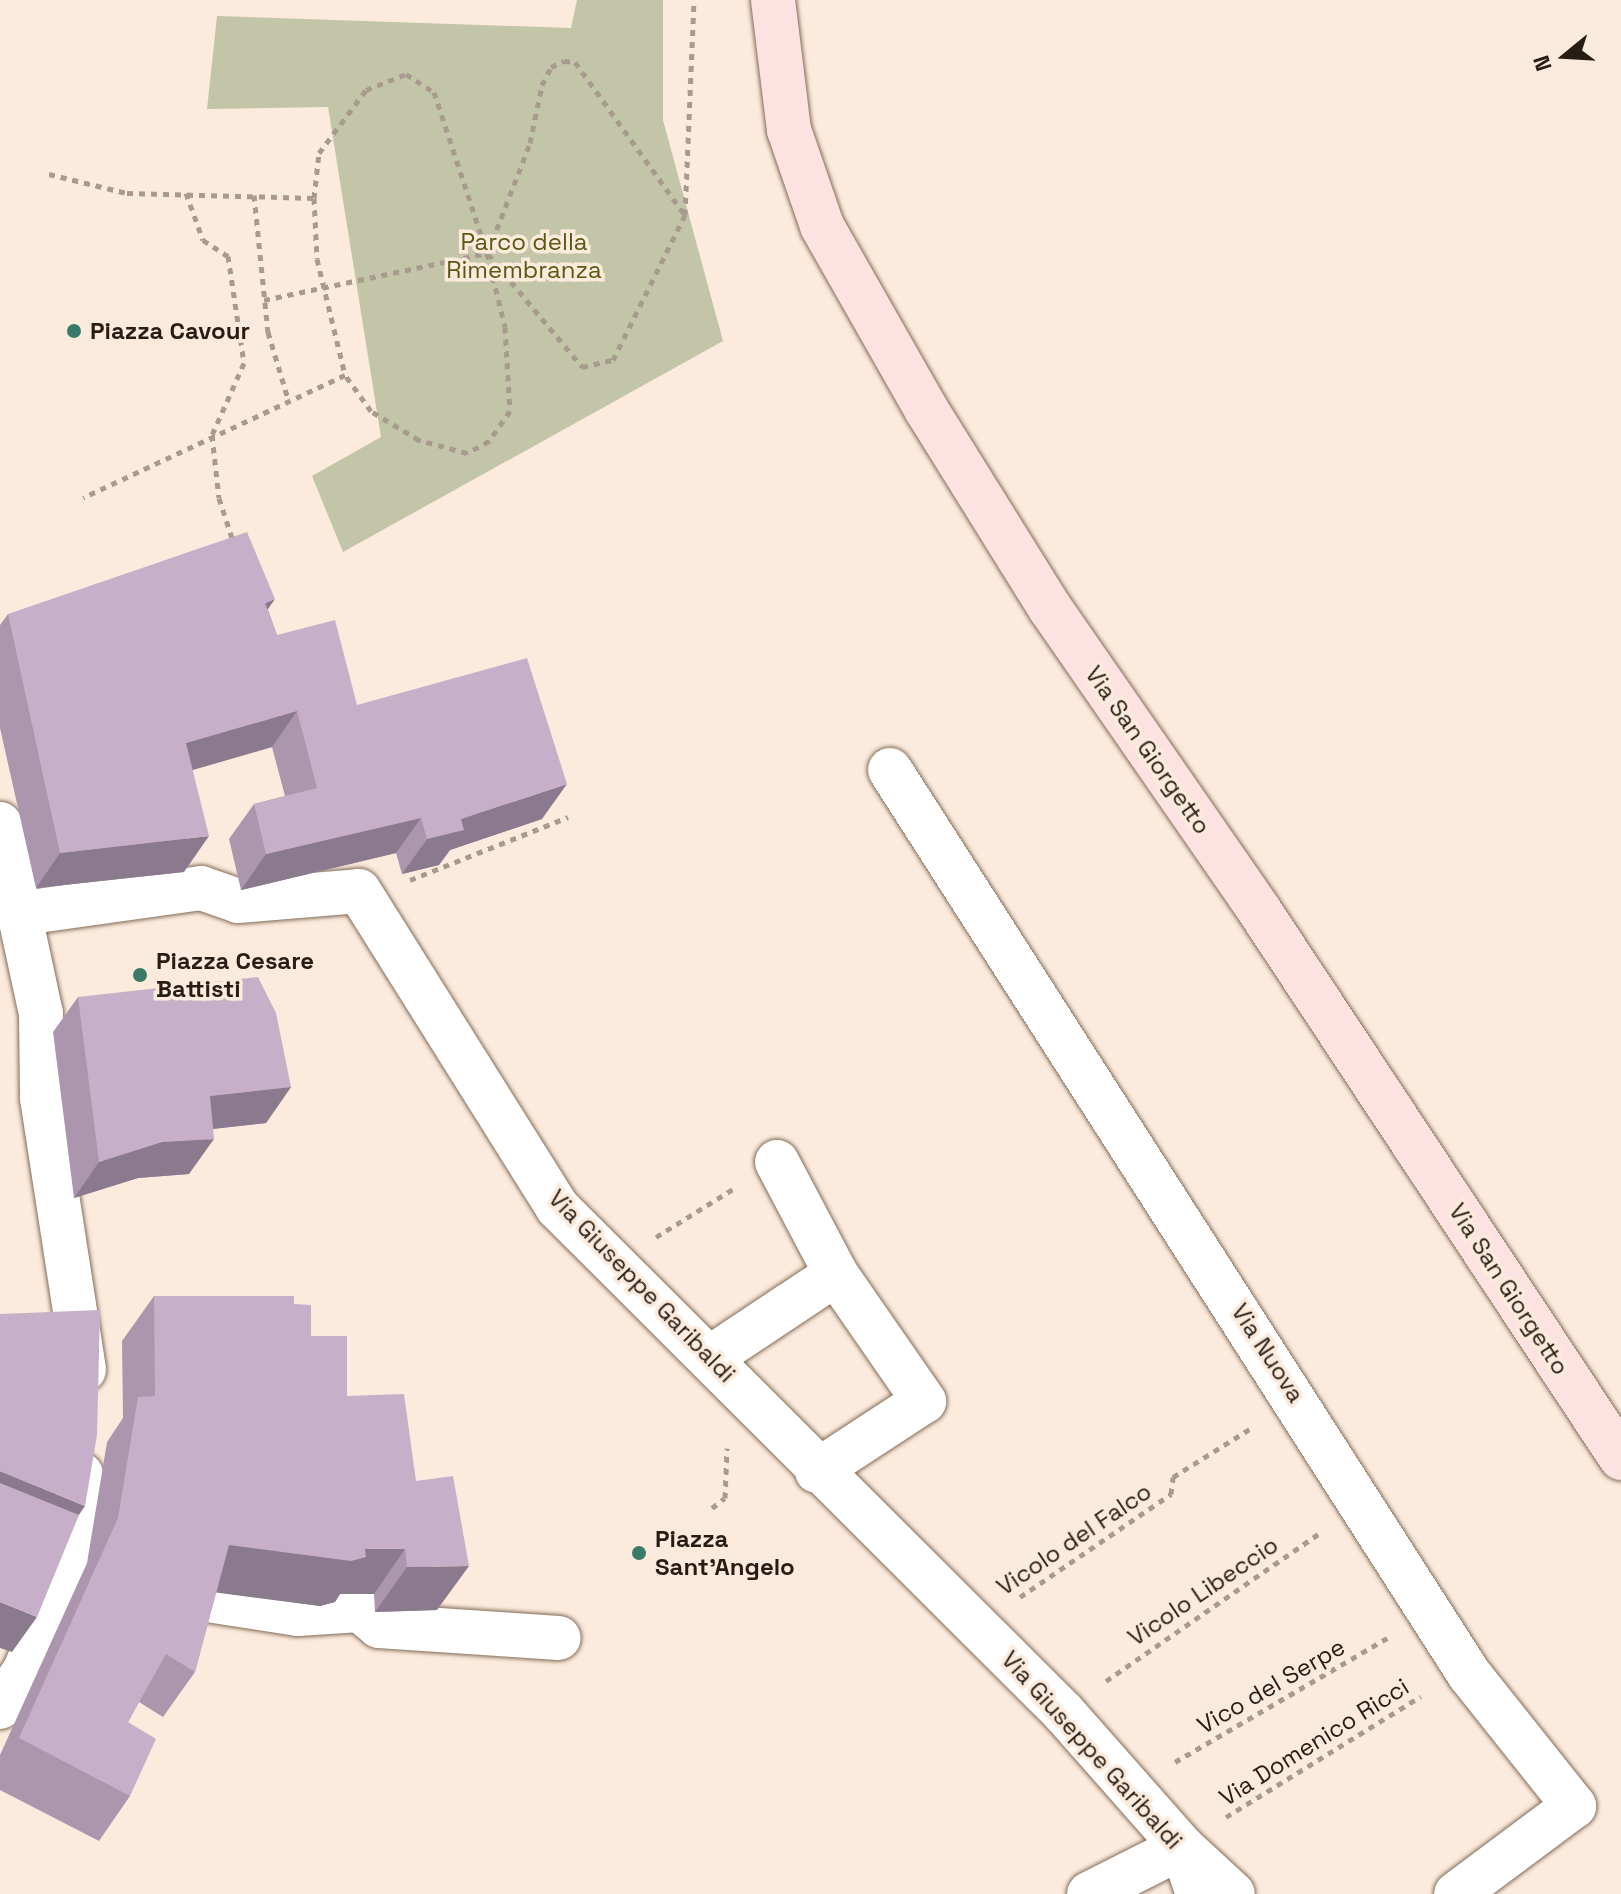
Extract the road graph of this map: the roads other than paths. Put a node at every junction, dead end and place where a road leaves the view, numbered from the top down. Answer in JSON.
{"nodes":[{"id":1,"x":773,"y":0,"type":"edge"},
{"id":2,"x":890,"y":770,"type":"dead end"},
{"id":3,"x":0,"y":824,"type":"edge"},
{"id":4,"x":23,"y":913,"type":"junction"},
{"id":5,"x":777,"y":1162,"type":"road end"},
{"id":6,"x":836,"y":1274,"type":"junction"},
{"id":7,"x":711,"y":1357,"type":"junction"},
{"id":8,"x":1621,"y":1458,"type":"edge"},
{"id":9,"x":817,"y":1471,"type":"junction"},
{"id":10,"x":195,"y":1598,"type":"edge"},
{"id":11,"x":559,"y":1638,"type":"dead end"},
{"id":12,"x":0,"y":1707,"type":"edge"},
{"id":13,"x":1182,"y":1847,"type":"junction"},
{"id":14,"x":1089,"y":1894,"type":"edge"},
{"id":15,"x":1198,"y":1894,"type":"edge"},
{"id":16,"x":1233,"y":1894,"type":"edge"},
{"id":17,"x":1456,"y":1894,"type":"edge"}],
"edges":[{"from":1,"to":8,"type":"street","name":"Via San Giorgetto"},
{"from":2,"to":17,"type":"street","name":"Via Nuova"},
{"from":3,"to":4,"type":"street"},
{"from":4,"to":7,"type":"street","name":"Via Giuseppe Garibaldi"},
{"from":4,"to":12,"type":"street"},
{"from":5,"to":6,"type":"street"},
{"from":6,"to":7,"type":"street"},
{"from":6,"to":9,"type":"street"},
{"from":7,"to":9,"type":"street","name":"Via Giuseppe Garibaldi"},
{"from":9,"to":13,"type":"street","name":"Via Giuseppe Garibaldi"},
{"from":10,"to":11,"type":"street"},
{"from":13,"to":14,"type":"street"},
{"from":13,"to":15,"type":"street","name":"Via Giuseppe Garibaldi"},
{"from":13,"to":16,"type":"street"}]}
